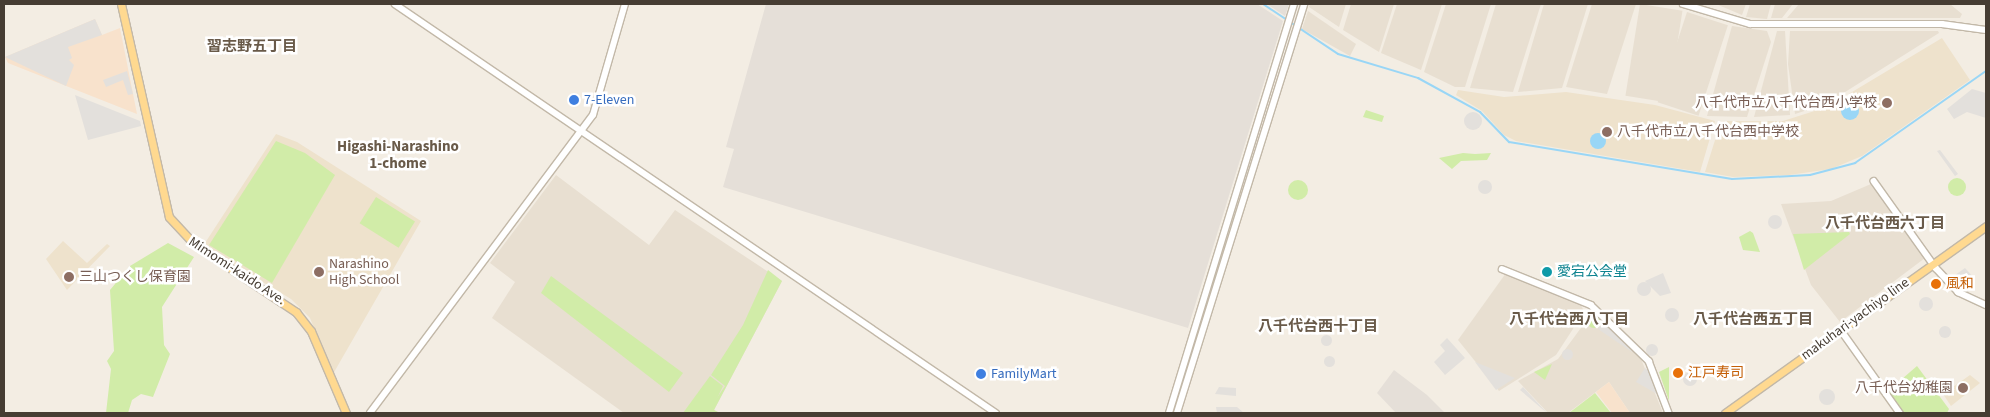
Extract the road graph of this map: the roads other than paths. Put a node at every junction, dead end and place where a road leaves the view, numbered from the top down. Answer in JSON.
{"nodes":[{"id":1,"x":121,"y":4,"type":"edge"},
{"id":2,"x":394,"y":4,"type":"edge"},
{"id":3,"x":625,"y":4,"type":"edge"},
{"id":4,"x":1294,"y":4,"type":"edge"},
{"id":5,"x":1304,"y":4,"type":"edge"},
{"id":6,"x":1683,"y":4,"type":"edge"},
{"id":7,"x":1986,"y":30,"type":"edge"},
{"id":8,"x":582,"y":131,"type":"junction"},
{"id":9,"x":1874,"y":181,"type":"dead end"},
{"id":10,"x":1986,"y":226,"type":"edge"},
{"id":11,"x":1933,"y":264,"type":"junction"},
{"id":12,"x":1502,"y":269,"type":"dead end"},
{"id":13,"x":1986,"y":305,"type":"edge"},
{"id":14,"x":1841,"y":330,"type":"junction"},
{"id":15,"x":346,"y":413,"type":"edge"},
{"id":16,"x":370,"y":413,"type":"edge"},
{"id":17,"x":996,"y":413,"type":"edge"},
{"id":18,"x":1169,"y":413,"type":"edge"},
{"id":19,"x":1177,"y":413,"type":"edge"},
{"id":20,"x":1669,"y":413,"type":"edge"},
{"id":21,"x":1725,"y":413,"type":"edge"},
{"id":22,"x":1900,"y":413,"type":"edge"}],
"edges":[{"from":1,"to":15,"type":"main road","name":"Mimomi-kaido Ave."},
{"from":2,"to":8,"type":"street"},
{"from":3,"to":8,"type":"street"},
{"from":4,"to":18,"type":"street"},
{"from":5,"to":19,"type":"street"},
{"from":6,"to":7,"type":"street"},
{"from":8,"to":16,"type":"street"},
{"from":8,"to":17,"type":"street"},
{"from":9,"to":11,"type":"street"},
{"from":10,"to":11,"type":"main road","name":"makuhari-yachiyo line"},
{"from":11,"to":13,"type":"street"},
{"from":11,"to":14,"type":"main road","name":"makuhari-yachiyo line"},
{"from":12,"to":20,"type":"street"},
{"from":14,"to":21,"type":"main road","name":"makuhari-yachiyo line"},
{"from":14,"to":22,"type":"street"}]}
